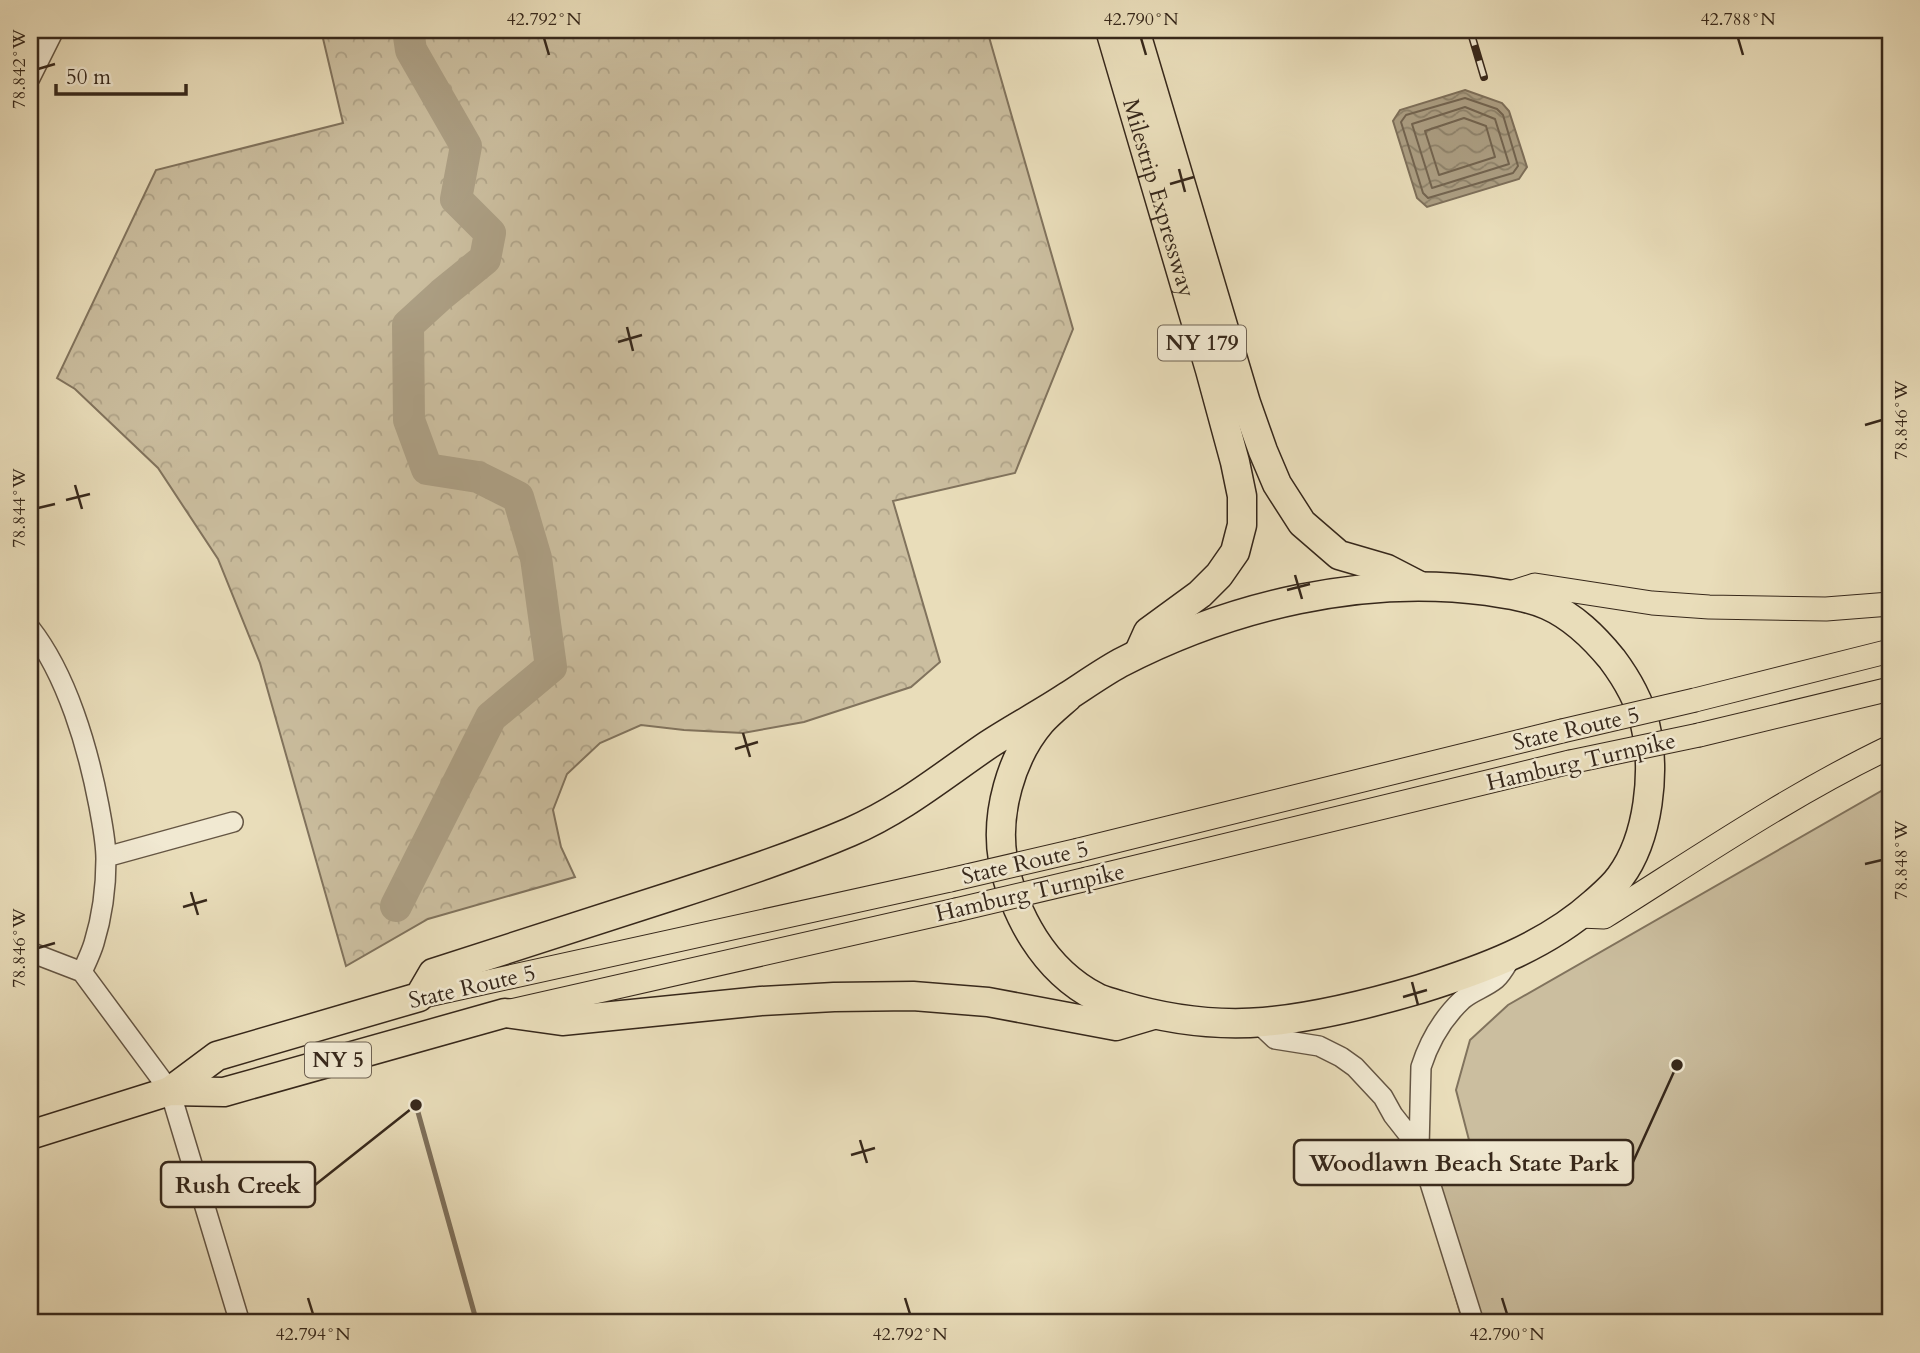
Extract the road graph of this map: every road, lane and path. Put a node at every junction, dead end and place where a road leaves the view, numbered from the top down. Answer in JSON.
{"nodes":[{"id":1,"x":54,"y":30,"type":"edge"},
{"id":2,"x":1110,"y":30,"type":"edge"},
{"id":3,"x":1135,"y":30,"type":"edge"},
{"id":4,"x":30,"y":78,"type":"edge"},
{"id":5,"x":1420,"y":586,"type":"junction"},
{"id":6,"x":1507,"y":594,"type":"junction"},
{"id":7,"x":1890,"y":604,"type":"edge"},
{"id":8,"x":30,"y":628,"type":"edge"},
{"id":9,"x":1890,"y":651,"type":"edge"},
{"id":10,"x":1138,"y":655,"type":"junction"},
{"id":11,"x":1890,"y":689,"type":"edge"},
{"id":12,"x":1068,"y":696,"type":"junction"},
{"id":13,"x":1890,"y":747,"type":"edge"},
{"id":14,"x":233,"y":822,"type":"dead end"},
{"id":15,"x":106,"y":857,"type":"junction"},
{"id":16,"x":1580,"y":916,"type":"junction"},
{"id":17,"x":30,"y":953,"type":"edge"},
{"id":18,"x":1512,"y":956,"type":"junction"},
{"id":19,"x":82,"y":972,"type":"junction"},
{"id":20,"x":419,"y":997,"type":"junction"},
{"id":21,"x":505,"y":1013,"type":"junction"},
{"id":22,"x":1153,"y":1015,"type":"junction"},
{"id":23,"x":1258,"y":1023,"type":"junction"},
{"id":24,"x":170,"y":1091,"type":"junction"},
{"id":25,"x":30,"y":1135,"type":"edge"},
{"id":26,"x":1419,"y":1148,"type":"junction"},
{"id":27,"x":240,"y":1323,"type":"edge"},
{"id":28,"x":1474,"y":1323,"type":"edge"}],
"edges":[{"from":1,"to":4,"type":"street"},
{"from":2,"to":10,"type":"highway","name":"Milestrip Expressway","number":"NY 179"},
{"from":3,"to":5,"type":"highway","name":"Milestrip Expressway","number":"NY 179"},
{"from":5,"to":6,"type":"highway"},
{"from":5,"to":10,"type":"highway"},
{"from":6,"to":7,"type":"main road"},
{"from":6,"to":16,"type":"highway"},
{"from":8,"to":15,"type":"street"},
{"from":9,"to":20,"type":"main road","name":"State Route 5","number":"NY 5","bridge":true},
{"from":10,"to":12,"type":"highway"},
{"from":11,"to":21,"type":"main road","name":"Hamburg Turnpike","number":"NY 5","bridge":true},
{"from":12,"to":20,"type":"highway"},
{"from":12,"to":22,"type":"highway"},
{"from":13,"to":16,"type":"main road"},
{"from":14,"to":15,"type":"street"},
{"from":15,"to":19,"type":"street"},
{"from":16,"to":18,"type":"highway"},
{"from":17,"to":19,"type":"street"},
{"from":18,"to":23,"type":"highway"},
{"from":18,"to":26,"type":"street"},
{"from":19,"to":24,"type":"street"},
{"from":20,"to":24,"type":"highway","name":"State Route 5","number":"NY 5"},
{"from":21,"to":22,"type":"highway"},
{"from":21,"to":24,"type":"highway","name":"Hamburg Turnpike","number":"NY 5"},
{"from":22,"to":23,"type":"highway"},
{"from":23,"to":26,"type":"street"},
{"from":24,"to":25,"type":"highway","number":"NY 5"},
{"from":24,"to":27,"type":"street"},
{"from":26,"to":28,"type":"street"}]}
